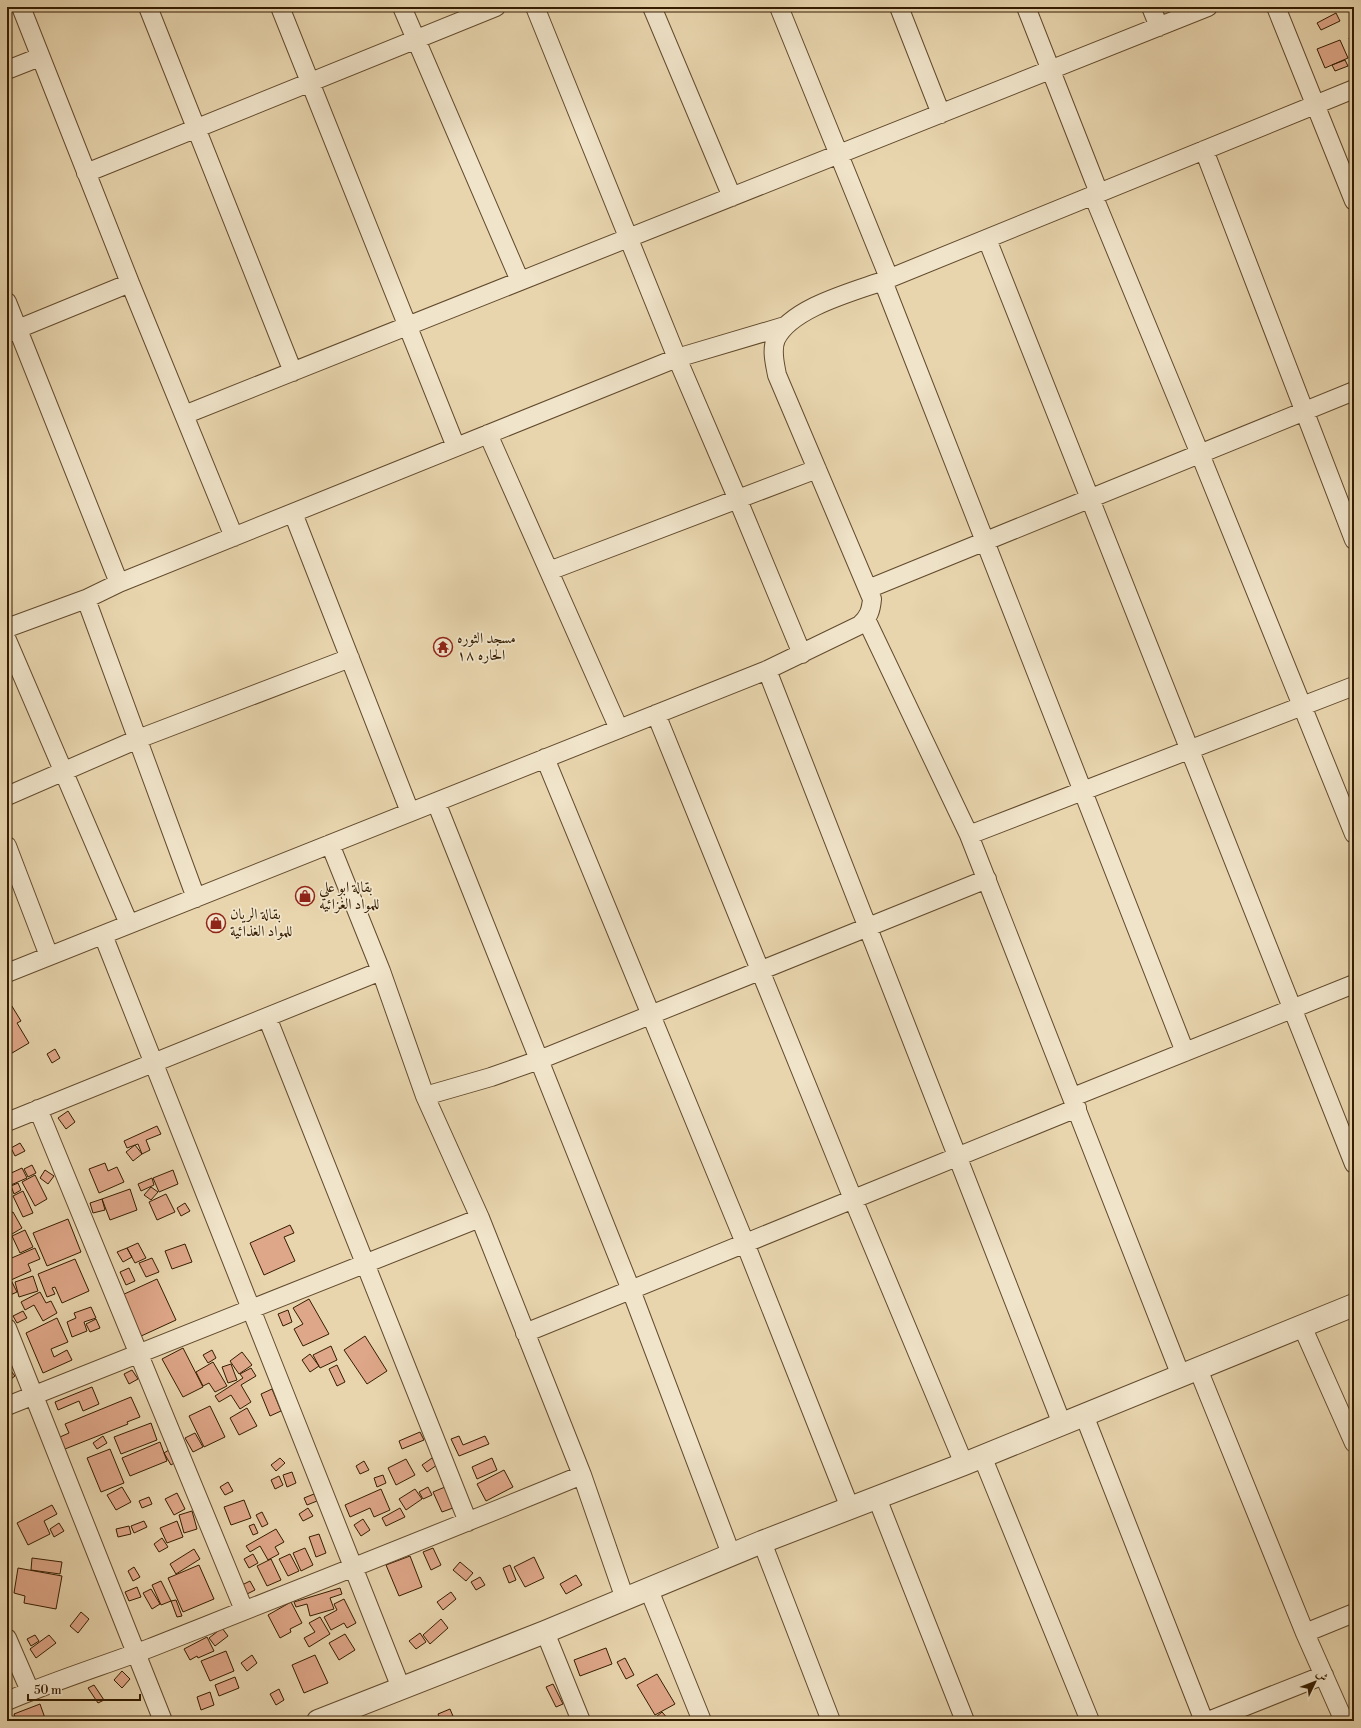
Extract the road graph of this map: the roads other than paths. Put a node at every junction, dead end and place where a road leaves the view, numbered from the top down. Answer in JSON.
{"nodes":[{"id":1,"x":21,"y":7,"type":"edge"},
{"id":2,"x":148,"y":7,"type":"edge"},
{"id":3,"x":280,"y":7,"type":"edge"},
{"id":4,"x":402,"y":7,"type":"edge"},
{"id":5,"x":496,"y":7,"type":"edge"},
{"id":6,"x":535,"y":7,"type":"edge"},
{"id":7,"x":652,"y":7,"type":"edge"},
{"id":8,"x":779,"y":7,"type":"edge"},
{"id":9,"x":899,"y":7,"type":"edge"},
{"id":10,"x":1026,"y":7,"type":"edge"},
{"id":11,"x":1151,"y":7,"type":"edge"},
{"id":12,"x":1208,"y":7,"type":"edge"},
{"id":13,"x":1276,"y":7,"type":"edge"},
{"id":14,"x":1159,"y":27,"type":"junction"},
{"id":15,"x":415,"y":39,"type":"junction"},
{"id":16,"x":40,"y":57,"type":"junction"},
{"id":17,"x":7,"y":70,"type":"edge"},
{"id":18,"x":1051,"y":70,"type":"junction"},
{"id":19,"x":310,"y":82,"type":"junction"},
{"id":20,"x":1354,"y":89,"type":"edge"},
{"id":21,"x":1315,"y":105,"type":"junction"},
{"id":22,"x":941,"y":114,"type":"junction"},
{"id":23,"x":196,"y":128,"type":"junction"},
{"id":24,"x":1204,"y":150,"type":"junction"},
{"id":25,"x":839,"y":154,"type":"junction"},
{"id":26,"x":86,"y":173,"type":"junction"},
{"id":27,"x":1096,"y":194,"type":"junction"},
{"id":28,"x":732,"y":197,"type":"junction"},
{"id":29,"x":1354,"y":201,"type":"edge"},
{"id":30,"x":629,"y":238,"type":"junction"},
{"id":31,"x":987,"y":239,"type":"junction"},
{"id":32,"x":886,"y":280,"type":"junction"},
{"id":33,"x":520,"y":281,"type":"junction"},
{"id":34,"x":130,"y":283,"type":"junction"},
{"id":35,"x":7,"y":302,"type":"edge"},
{"id":36,"x":408,"y":326,"type":"junction"},
{"id":37,"x":785,"y":326,"type":"junction"},
{"id":38,"x":12,"y":331,"type":"edge"},
{"id":39,"x":677,"y":358,"type":"junction"},
{"id":40,"x":293,"y":372,"type":"junction"},
{"id":41,"x":1354,"y":391,"type":"edge"},
{"id":42,"x":1304,"y":411,"type":"junction"},
{"id":43,"x":184,"y":415,"type":"junction"},
{"id":44,"x":488,"y":434,"type":"junction"},
{"id":45,"x":456,"y":447,"type":"junction"},
{"id":46,"x":1200,"y":454,"type":"junction"},
{"id":47,"x":817,"y":469,"type":"junction"},
{"id":48,"x":1090,"y":499,"type":"junction"},
{"id":49,"x":738,"y":500,"type":"junction"},
{"id":50,"x":293,"y":513,"type":"junction"},
{"id":51,"x":234,"y":537,"type":"junction"},
{"id":52,"x":1354,"y":540,"type":"edge"},
{"id":53,"x":985,"y":542,"type":"junction"},
{"id":54,"x":549,"y":571,"type":"junction"},
{"id":55,"x":119,"y":583,"type":"junction"},
{"id":56,"x":868,"y":589,"type":"junction"},
{"id":57,"x":86,"y":599,"type":"junction"},
{"id":58,"x":866,"y":619,"type":"junction"},
{"id":59,"x":8,"y":628,"type":"edge"},
{"id":60,"x":802,"y":654,"type":"junction"},
{"id":61,"x":350,"y":658,"type":"junction"},
{"id":62,"x":767,"y":670,"type":"junction"},
{"id":63,"x":1354,"y":686,"type":"edge"},
{"id":64,"x":1303,"y":706,"type":"junction"},
{"id":65,"x":656,"y":714,"type":"junction"},
{"id":66,"x":619,"y":729,"type":"junction"},
{"id":67,"x":138,"y":740,"type":"junction"},
{"id":68,"x":1190,"y":750,"type":"junction"},
{"id":69,"x":545,"y":758,"type":"junction"},
{"id":70,"x":64,"y":771,"type":"junction"},
{"id":71,"x":1083,"y":791,"type":"junction"},
{"id":72,"x":7,"y":796,"type":"edge"},
{"id":73,"x":436,"y":802,"type":"junction"},
{"id":74,"x":410,"y":812,"type":"junction"},
{"id":75,"x":1354,"y":834,"type":"edge"},
{"id":76,"x":969,"y":836,"type":"junction"},
{"id":77,"x":330,"y":844,"type":"junction"},
{"id":78,"x":7,"y":846,"type":"edge"},
{"id":79,"x":987,"y":879,"type":"junction"},
{"id":80,"x":196,"y":898,"type":"junction"},
{"id":81,"x":130,"y":924,"type":"junction"},
{"id":82,"x":868,"y":927,"type":"junction"},
{"id":83,"x":103,"y":935,"type":"junction"},
{"id":84,"x":49,"y":956,"type":"junction"},
{"id":85,"x":381,"y":971,"type":"junction"},
{"id":86,"x":761,"y":971,"type":"junction"},
{"id":87,"x":7,"y":973,"type":"edge"},
{"id":88,"x":1354,"y":984,"type":"edge"},
{"id":89,"x":1293,"y":1009,"type":"junction"},
{"id":90,"x":267,"y":1016,"type":"junction"},
{"id":91,"x":651,"y":1016,"type":"junction"},
{"id":92,"x":1185,"y":1052,"type":"junction"},
{"id":93,"x":539,"y":1060,"type":"junction"},
{"id":94,"x":154,"y":1062,"type":"junction"},
{"id":95,"x":425,"y":1096,"type":"junction"},
{"id":96,"x":1075,"y":1102,"type":"junction"},
{"id":97,"x":38,"y":1109,"type":"junction"},
{"id":98,"x":7,"y":1122,"type":"edge"},
{"id":99,"x":958,"y":1156,"type":"junction"},
{"id":100,"x":1354,"y":1164,"type":"edge"},
{"id":101,"x":853,"y":1199,"type":"junction"},
{"id":102,"x":480,"y":1218,"type":"junction"},
{"id":103,"x":745,"y":1243,"type":"junction"},
{"id":104,"x":366,"y":1264,"type":"junction"},
{"id":105,"x":631,"y":1290,"type":"junction"},
{"id":106,"x":1354,"y":1305,"type":"edge"},
{"id":107,"x":252,"y":1309,"type":"junction"},
{"id":108,"x":1302,"y":1326,"type":"junction"},
{"id":109,"x":7,"y":1328,"type":"edge"},
{"id":110,"x":525,"y":1332,"type":"junction"},
{"id":111,"x":139,"y":1354,"type":"junction"},
{"id":112,"x":1190,"y":1372,"type":"junction"},
{"id":113,"x":34,"y":1395,"type":"junction"},
{"id":114,"x":7,"y":1406,"type":"edge"},
{"id":115,"x":1084,"y":1415,"type":"junction"},
{"id":116,"x":1062,"y":1424,"type":"junction"},
{"id":117,"x":1354,"y":1443,"type":"edge"},
{"id":118,"x":973,"y":1460,"type":"junction"},
{"id":119,"x":582,"y":1474,"type":"junction"},
{"id":120,"x":877,"y":1498,"type":"junction"},
{"id":121,"x":850,"y":1508,"type":"junction"},
{"id":122,"x":468,"y":1522,"type":"junction"},
{"id":123,"x":762,"y":1542,"type":"junction"},
{"id":124,"x":731,"y":1554,"type":"junction"},
{"id":125,"x":354,"y":1567,"type":"junction"},
{"id":126,"x":649,"y":1590,"type":"junction"},
{"id":127,"x":625,"y":1599,"type":"junction"},
{"id":128,"x":244,"y":1610,"type":"junction"},
{"id":129,"x":1354,"y":1613,"type":"edge"},
{"id":130,"x":546,"y":1632,"type":"junction"},
{"id":131,"x":1305,"y":1633,"type":"junction"},
{"id":132,"x":7,"y":1638,"type":"edge"},
{"id":133,"x":136,"y":1653,"type":"junction"},
{"id":134,"x":1324,"y":1675,"type":"junction"},
{"id":135,"x":401,"y":1688,"type":"junction"},
{"id":136,"x":30,"y":1691,"type":"junction"},
{"id":137,"x":7,"y":1701,"type":"edge"},
{"id":138,"x":326,"y":1719,"type":"edge"},
{"id":139,"x":163,"y":1721,"type":"edge"},
{"id":140,"x":581,"y":1721,"type":"edge"},
{"id":141,"x":702,"y":1721,"type":"edge"},
{"id":142,"x":831,"y":1721,"type":"edge"},
{"id":143,"x":966,"y":1721,"type":"edge"},
{"id":144,"x":1090,"y":1721,"type":"edge"},
{"id":145,"x":1204,"y":1721,"type":"edge"},
{"id":146,"x":1208,"y":1721,"type":"edge"},
{"id":147,"x":1344,"y":1721,"type":"edge"}],
"edges":[{"from":1,"to":16,"type":"street"},
{"from":2,"to":23,"type":"street"},
{"from":3,"to":19,"type":"street"},
{"from":4,"to":15,"type":"street"},
{"from":5,"to":15,"type":"street"},
{"from":6,"to":30,"type":"street"},
{"from":7,"to":28,"type":"street"},
{"from":8,"to":25,"type":"street"},
{"from":9,"to":22,"type":"street"},
{"from":10,"to":18,"type":"street"},
{"from":11,"to":14,"type":"street"},
{"from":12,"to":14,"type":"street"},
{"from":13,"to":21,"type":"street"},
{"from":14,"to":18,"type":"street"},
{"from":15,"to":19,"type":"street"},
{"from":15,"to":33,"type":"street"},
{"from":16,"to":17,"type":"street"},
{"from":16,"to":26,"type":"street"},
{"from":18,"to":22,"type":"street"},
{"from":18,"to":27,"type":"street"},
{"from":19,"to":23,"type":"street"},
{"from":19,"to":36,"type":"street"},
{"from":20,"to":21,"type":"street"},
{"from":21,"to":24,"type":"street"},
{"from":21,"to":29,"type":"street"},
{"from":22,"to":25,"type":"street"},
{"from":23,"to":26,"type":"street"},
{"from":23,"to":40,"type":"street"},
{"from":24,"to":27,"type":"street"},
{"from":24,"to":42,"type":"street"},
{"from":25,"to":28,"type":"street"},
{"from":25,"to":32,"type":"street"},
{"from":26,"to":34,"type":"street"},
{"from":27,"to":31,"type":"street"},
{"from":27,"to":46,"type":"street"},
{"from":28,"to":30,"type":"street"},
{"from":30,"to":33,"type":"street"},
{"from":30,"to":39,"type":"street"},
{"from":31,"to":32,"type":"street"},
{"from":31,"to":48,"type":"street"},
{"from":32,"to":37,"type":"street"},
{"from":32,"to":53,"type":"street"},
{"from":33,"to":36,"type":"street"},
{"from":34,"to":38,"type":"street"},
{"from":34,"to":43,"type":"street"},
{"from":35,"to":38,"type":"street"},
{"from":36,"to":40,"type":"street"},
{"from":36,"to":45,"type":"street"},
{"from":37,"to":39,"type":"street"},
{"from":37,"to":47,"type":"street"},
{"from":38,"to":55,"type":"street"},
{"from":39,"to":44,"type":"street"},
{"from":39,"to":49,"type":"street"},
{"from":40,"to":43,"type":"street"},
{"from":41,"to":42,"type":"street"},
{"from":42,"to":46,"type":"street"},
{"from":42,"to":52,"type":"street"},
{"from":43,"to":51,"type":"street"},
{"from":44,"to":45,"type":"street"},
{"from":44,"to":54,"type":"street"},
{"from":45,"to":50,"type":"street"},
{"from":46,"to":48,"type":"street"},
{"from":46,"to":64,"type":"street"},
{"from":47,"to":49,"type":"street"},
{"from":47,"to":56,"type":"street"},
{"from":48,"to":53,"type":"street"},
{"from":48,"to":68,"type":"street"},
{"from":49,"to":54,"type":"street"},
{"from":49,"to":60,"type":"street"},
{"from":50,"to":51,"type":"street"},
{"from":50,"to":61,"type":"street"},
{"from":51,"to":55,"type":"street"},
{"from":53,"to":56,"type":"street"},
{"from":53,"to":71,"type":"street"},
{"from":54,"to":66,"type":"street"},
{"from":55,"to":57,"type":"street"},
{"from":56,"to":58,"type":"street"},
{"from":57,"to":59,"type":"street"},
{"from":57,"to":67,"type":"street"},
{"from":58,"to":60,"type":"street"},
{"from":58,"to":76,"type":"street"},
{"from":59,"to":70,"type":"street"},
{"from":60,"to":62,"type":"street"},
{"from":61,"to":67,"type":"street"},
{"from":61,"to":74,"type":"street"},
{"from":62,"to":65,"type":"street"},
{"from":62,"to":82,"type":"street"},
{"from":63,"to":64,"type":"street"},
{"from":64,"to":68,"type":"street"},
{"from":64,"to":75,"type":"street"},
{"from":65,"to":66,"type":"street"},
{"from":65,"to":86,"type":"street"},
{"from":66,"to":69,"type":"street"},
{"from":67,"to":70,"type":"street"},
{"from":67,"to":80,"type":"street"},
{"from":68,"to":71,"type":"street"},
{"from":68,"to":89,"type":"street"},
{"from":69,"to":73,"type":"street"},
{"from":69,"to":91,"type":"street"},
{"from":70,"to":72,"type":"street"},
{"from":70,"to":81,"type":"street"},
{"from":71,"to":76,"type":"street"},
{"from":71,"to":92,"type":"street"},
{"from":73,"to":74,"type":"street"},
{"from":73,"to":93,"type":"street"},
{"from":74,"to":77,"type":"street"},
{"from":76,"to":79,"type":"street"},
{"from":77,"to":80,"type":"street"},
{"from":77,"to":85,"type":"street"},
{"from":78,"to":84,"type":"street"},
{"from":79,"to":82,"type":"street"},
{"from":79,"to":96,"type":"street"},
{"from":80,"to":81,"type":"street"},
{"from":81,"to":83,"type":"street"},
{"from":82,"to":86,"type":"street"},
{"from":82,"to":99,"type":"street"},
{"from":83,"to":84,"type":"street"},
{"from":83,"to":94,"type":"street"},
{"from":84,"to":87,"type":"street"},
{"from":85,"to":90,"type":"street"},
{"from":85,"to":95,"type":"street"},
{"from":86,"to":91,"type":"street"},
{"from":86,"to":101,"type":"street"},
{"from":88,"to":89,"type":"street"},
{"from":89,"to":92,"type":"street"},
{"from":89,"to":100,"type":"street"},
{"from":90,"to":94,"type":"street"},
{"from":90,"to":104,"type":"street"},
{"from":91,"to":93,"type":"street"},
{"from":91,"to":103,"type":"street"},
{"from":92,"to":96,"type":"street"},
{"from":93,"to":95,"type":"street"},
{"from":93,"to":105,"type":"street"},
{"from":94,"to":97,"type":"street"},
{"from":94,"to":107,"type":"street"},
{"from":95,"to":102,"type":"street"},
{"from":96,"to":99,"type":"street"},
{"from":96,"to":112,"type":"street"},
{"from":97,"to":98,"type":"street"},
{"from":97,"to":111,"type":"street"},
{"from":99,"to":101,"type":"street"},
{"from":99,"to":116,"type":"street"},
{"from":101,"to":103,"type":"street"},
{"from":101,"to":118,"type":"street"},
{"from":102,"to":104,"type":"street"},
{"from":102,"to":110,"type":"street"},
{"from":103,"to":105,"type":"street"},
{"from":103,"to":121,"type":"street"},
{"from":104,"to":107,"type":"street"},
{"from":104,"to":122,"type":"street"},
{"from":105,"to":110,"type":"street"},
{"from":105,"to":124,"type":"street"},
{"from":106,"to":108,"type":"street"},
{"from":107,"to":111,"type":"street"},
{"from":107,"to":125,"type":"street"},
{"from":108,"to":112,"type":"street"},
{"from":108,"to":117,"type":"street"},
{"from":109,"to":113,"type":"street"},
{"from":110,"to":119,"type":"street"},
{"from":111,"to":113,"type":"street"},
{"from":111,"to":128,"type":"street"},
{"from":112,"to":115,"type":"street"},
{"from":112,"to":131,"type":"street"},
{"from":113,"to":114,"type":"street"},
{"from":113,"to":133,"type":"street"},
{"from":115,"to":116,"type":"street"},
{"from":115,"to":145,"type":"street"},
{"from":116,"to":118,"type":"street"},
{"from":118,"to":120,"type":"street"},
{"from":118,"to":144,"type":"street"},
{"from":119,"to":122,"type":"street"},
{"from":119,"to":127,"type":"street"},
{"from":120,"to":121,"type":"street"},
{"from":120,"to":143,"type":"street"},
{"from":121,"to":123,"type":"street"},
{"from":122,"to":125,"type":"street"},
{"from":123,"to":124,"type":"street"},
{"from":123,"to":142,"type":"street"},
{"from":124,"to":126,"type":"street"},
{"from":125,"to":128,"type":"street"},
{"from":125,"to":135,"type":"street"},
{"from":126,"to":127,"type":"street"},
{"from":126,"to":141,"type":"street"},
{"from":127,"to":130,"type":"street"},
{"from":128,"to":133,"type":"street"},
{"from":129,"to":131,"type":"street"},
{"from":130,"to":135,"type":"street"},
{"from":130,"to":140,"type":"street"},
{"from":131,"to":134,"type":"street"},
{"from":132,"to":136,"type":"street"},
{"from":133,"to":136,"type":"street"},
{"from":133,"to":139,"type":"street"},
{"from":134,"to":146,"type":"street"},
{"from":134,"to":147,"type":"street"},
{"from":135,"to":138,"type":"street"},
{"from":136,"to":137,"type":"street"}]}
